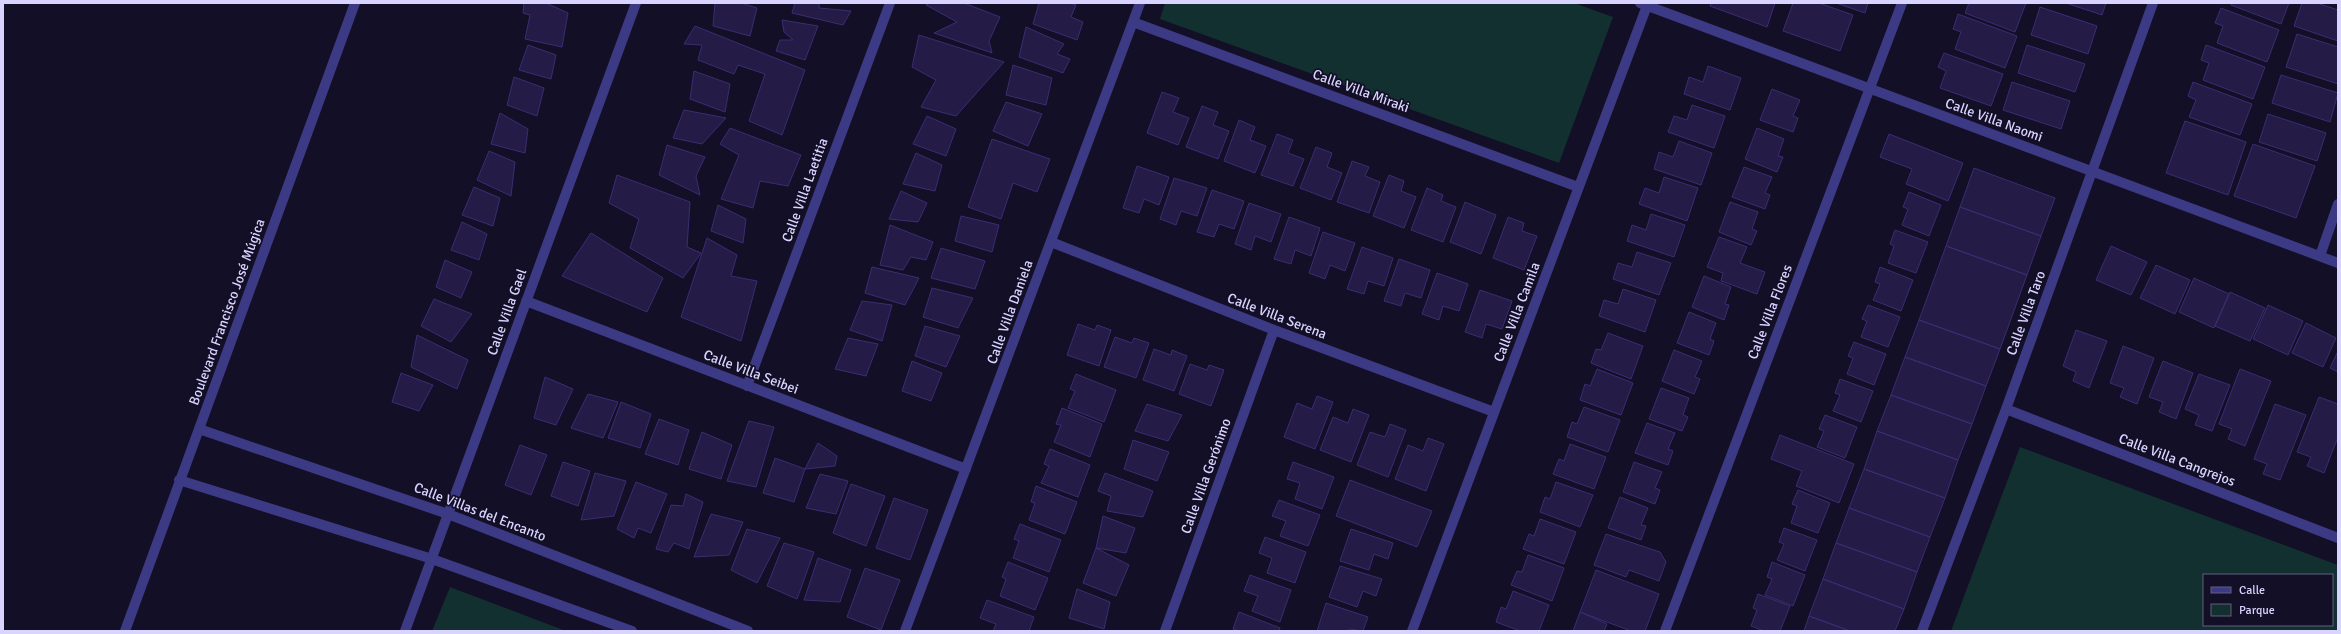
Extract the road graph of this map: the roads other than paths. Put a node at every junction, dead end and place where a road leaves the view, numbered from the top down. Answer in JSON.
{"nodes":[{"id":1,"x":355,"y":3,"type":"edge"},
{"id":2,"x":636,"y":3,"type":"edge"},
{"id":3,"x":890,"y":3,"type":"edge"},
{"id":4,"x":1140,"y":3,"type":"edge"},
{"id":5,"x":1902,"y":3,"type":"edge"},
{"id":6,"x":2152,"y":3,"type":"edge"},
{"id":7,"x":1645,"y":4,"type":"edge"},
{"id":8,"x":1133,"y":22,"type":"junction"},
{"id":9,"x":1869,"y":88,"type":"junction"},
{"id":10,"x":2092,"y":172,"type":"junction"},
{"id":11,"x":1578,"y":187,"type":"junction"},
{"id":12,"x":2338,"y":204,"type":"edge"},
{"id":13,"x":1051,"y":242,"type":"junction"},
{"id":14,"x":2320,"y":256,"type":"junction"},
{"id":15,"x":2338,"y":263,"type":"edge"},
{"id":16,"x":526,"y":301,"type":"junction"},
{"id":17,"x":1274,"y":330,"type":"junction"},
{"id":18,"x":747,"y":386,"type":"junction"},
{"id":19,"x":2006,"y":409,"type":"junction"},
{"id":20,"x":1494,"y":412,"type":"junction"},
{"id":21,"x":199,"y":429,"type":"junction"},
{"id":22,"x":966,"y":469,"type":"junction"},
{"id":23,"x":180,"y":480,"type":"junction"},
{"id":24,"x":448,"y":514,"type":"junction"},
{"id":25,"x":2338,"y":538,"type":"edge"},
{"id":26,"x":432,"y":558,"type":"junction"},
{"id":27,"x":125,"y":631,"type":"edge"},
{"id":28,"x":405,"y":631,"type":"edge"},
{"id":29,"x":632,"y":631,"type":"edge"},
{"id":30,"x":748,"y":631,"type":"edge"},
{"id":31,"x":905,"y":631,"type":"edge"},
{"id":32,"x":1164,"y":631,"type":"edge"},
{"id":33,"x":1412,"y":631,"type":"edge"},
{"id":34,"x":1665,"y":631,"type":"edge"},
{"id":35,"x":1922,"y":631,"type":"edge"}],
"edges":[{"from":1,"to":21,"type":"street","name":"Boulevard Francisco José Múgica"},
{"from":2,"to":16,"type":"street","name":"Calle Villa Gael"},
{"from":3,"to":18,"type":"street","name":"Calle Villa Laetitia"},
{"from":4,"to":8,"type":"street","name":"Calle Villa Daniela"},
{"from":5,"to":9,"type":"street","name":"Calle Villa Flores"},
{"from":6,"to":10,"type":"street","name":"Calle Villa Taro"},
{"from":7,"to":9,"type":"street","name":"Calle Villa Naomi"},
{"from":7,"to":11,"type":"street","name":"Calle Villa Camila"},
{"from":8,"to":11,"type":"street","name":"Calle Villa Miraki"},
{"from":8,"to":13,"type":"street","name":"Calle Villa Daniela"},
{"from":9,"to":10,"type":"street","name":"Calle Villa Naomi"},
{"from":9,"to":34,"type":"street","name":"Calle Villa Flores"},
{"from":10,"to":14,"type":"street","name":"Calle Villa Naomi"},
{"from":10,"to":19,"type":"street","name":"Calle Villa Taro"},
{"from":11,"to":20,"type":"street","name":"Calle Villa Camila"},
{"from":12,"to":14,"type":"street"},
{"from":13,"to":17,"type":"street","name":"Calle Villa Serena"},
{"from":13,"to":22,"type":"street","name":"Calle Villa Daniela"},
{"from":14,"to":15,"type":"street","name":"Calle Villa Naomi"},
{"from":16,"to":18,"type":"street","name":"Calle Villa Seibei"},
{"from":16,"to":24,"type":"street","name":"Calle Villa Gael"},
{"from":17,"to":20,"type":"street","name":"Calle Villa Serena"},
{"from":17,"to":32,"type":"street","name":"Calle Villa Gerónimo"},
{"from":18,"to":22,"type":"street","name":"Calle Villa Seibei"},
{"from":19,"to":25,"type":"street","name":"Calle Villa Cangrejos"},
{"from":19,"to":35,"type":"street","name":"Calle Villa Taro"},
{"from":20,"to":33,"type":"street","name":"Calle Villa Camila"},
{"from":21,"to":23,"type":"street","name":"Boulevard Francisco José Múgica"},
{"from":21,"to":24,"type":"street","name":"Calle Villas del Encanto"},
{"from":22,"to":31,"type":"street","name":"Calle Villa Daniela"},
{"from":23,"to":26,"type":"street"},
{"from":23,"to":27,"type":"street","name":"Boulevard Francisco José Múgica"},
{"from":24,"to":26,"type":"street","name":"Calle Villa Gael"},
{"from":24,"to":30,"type":"street","name":"Calle Villas del Encanto"},
{"from":26,"to":28,"type":"street","name":"Calle Villa Gael"},
{"from":26,"to":29,"type":"street"}]}
